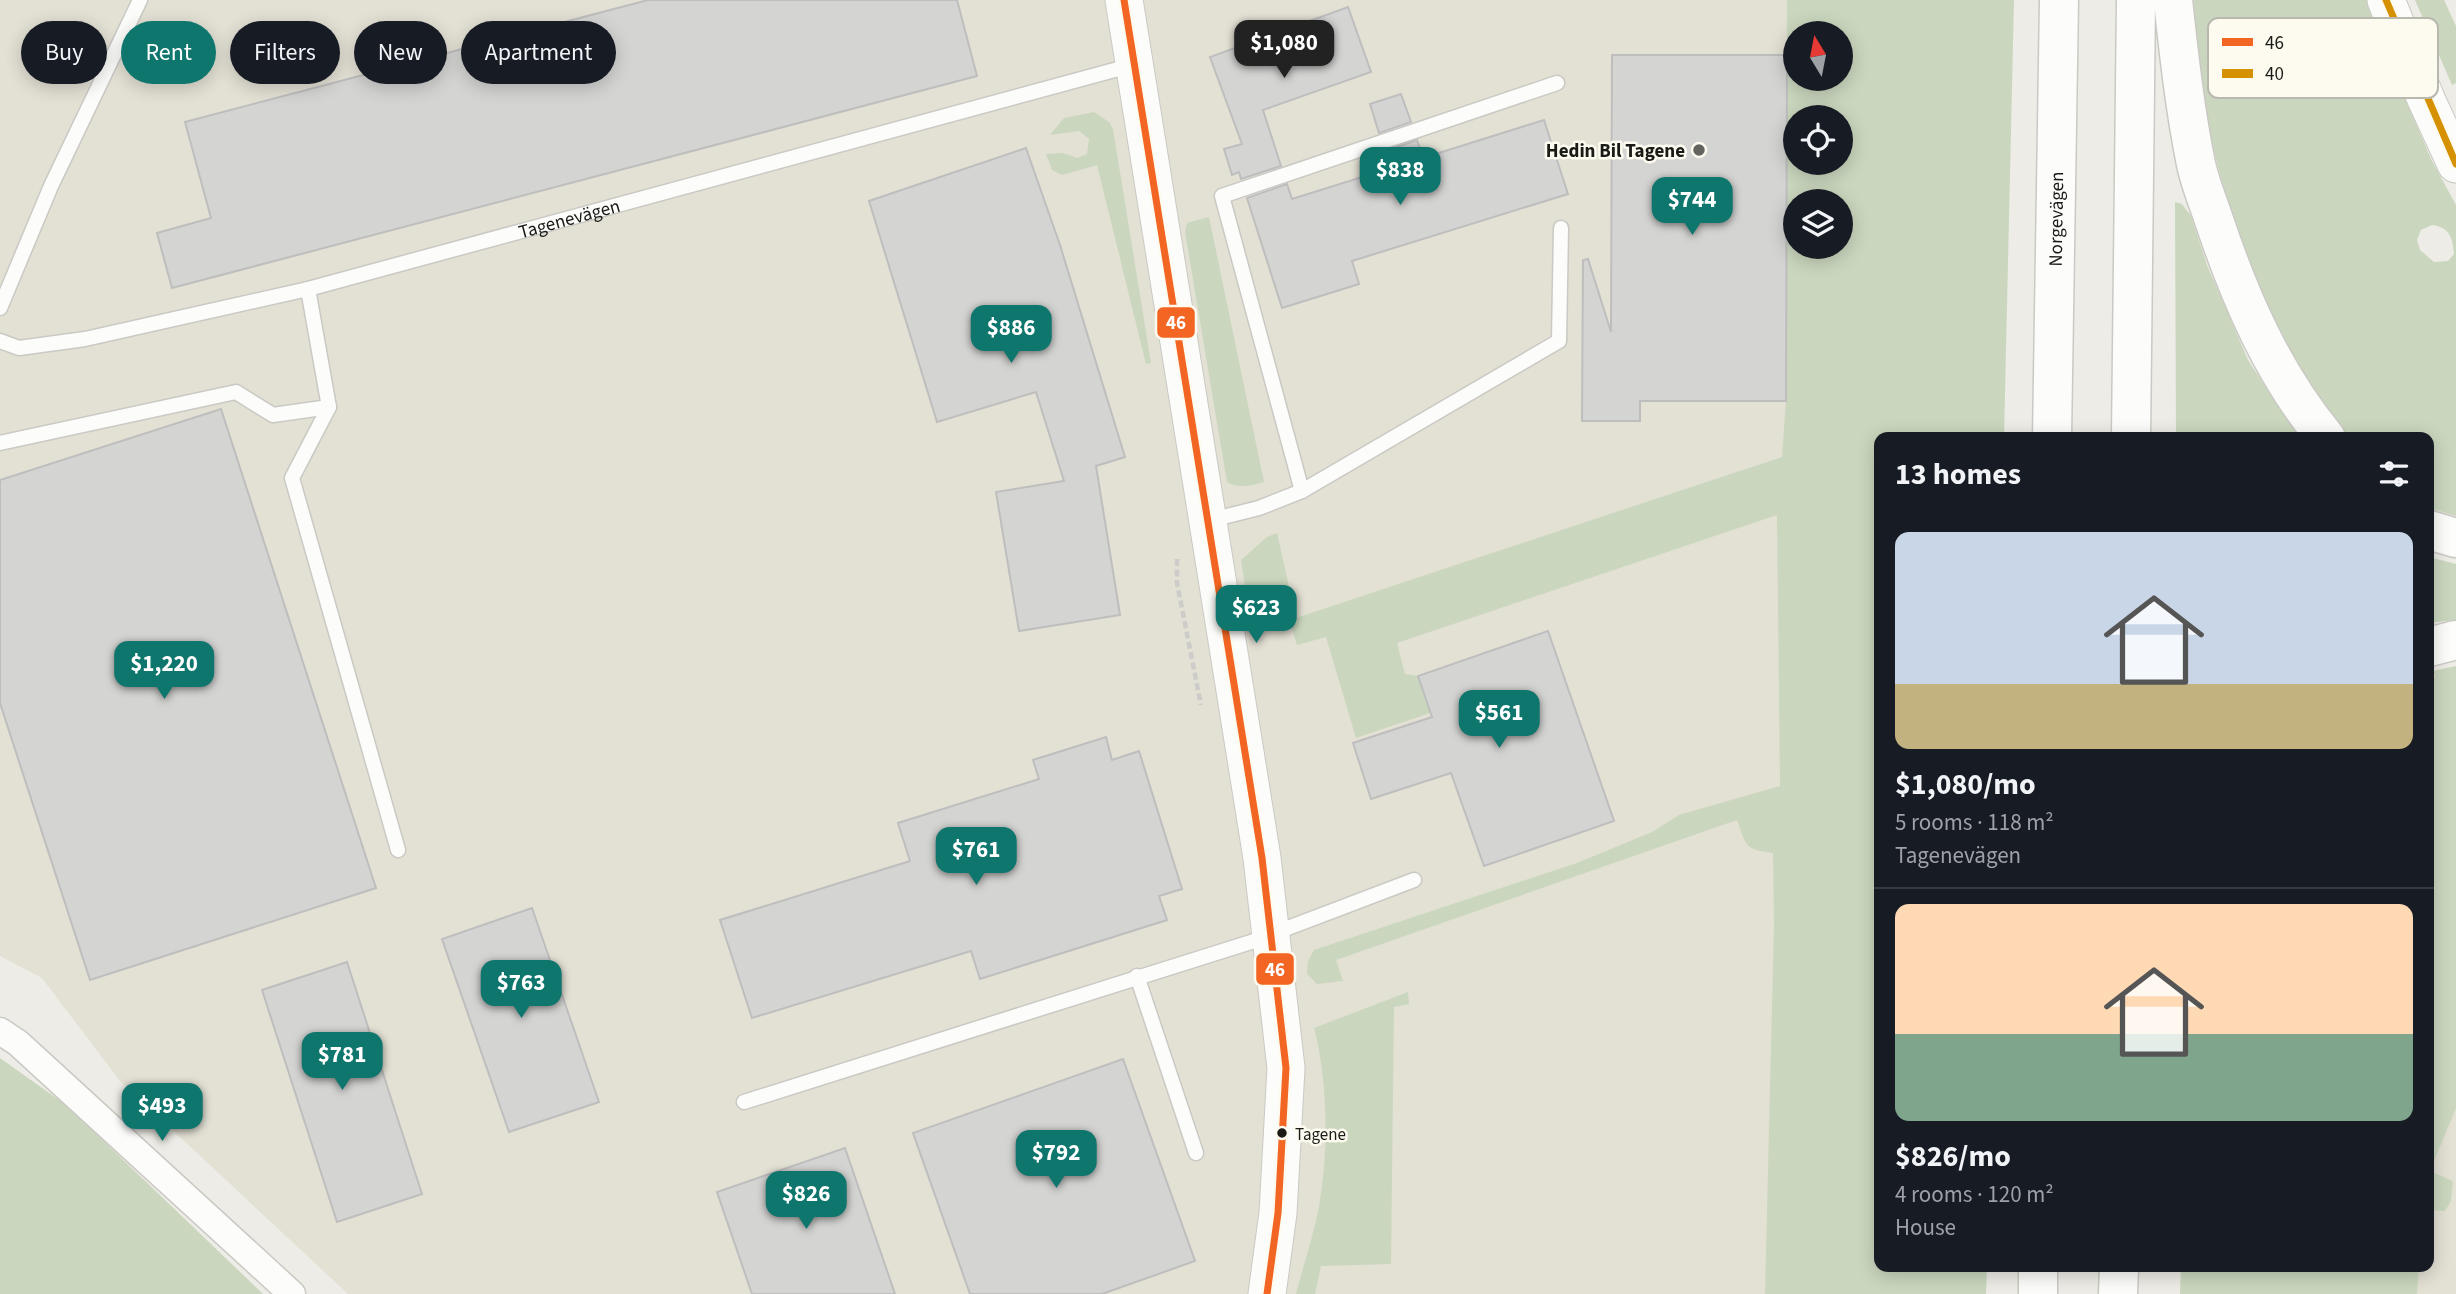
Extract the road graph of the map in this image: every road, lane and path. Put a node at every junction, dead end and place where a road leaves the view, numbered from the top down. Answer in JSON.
{"nodes":[{"id":1,"x":140,"y":0,"type":"edge"},
{"id":2,"x":1124,"y":0,"type":"edge"},
{"id":3,"x":2059,"y":0,"type":"edge"},
{"id":4,"x":2136,"y":0,"type":"edge"},
{"id":5,"x":2173,"y":0,"type":"edge"},
{"id":6,"x":2386,"y":0,"type":"edge"},
{"id":7,"x":2393,"y":18,"type":"edge"},
{"id":8,"x":1134,"y":65,"type":"junction"},
{"id":9,"x":1556,"y":83,"type":"dead end"},
{"id":10,"x":2426,"y":98,"type":"edge"},
{"id":11,"x":2456,"y":164,"type":"edge"},
{"id":12,"x":1561,"y":228,"type":"dead end"},
{"id":13,"x":308,"y":289,"type":"junction"},
{"id":14,"x":0,"y":308,"type":"edge"},
{"id":15,"x":0,"y":341,"type":"edge"},
{"id":16,"x":328,"y":407,"type":"junction"},
{"id":17,"x":2052,"y":432,"type":"edge"},
{"id":18,"x":2131,"y":432,"type":"edge"},
{"id":19,"x":2321,"y":432,"type":"edge"},
{"id":20,"x":0,"y":443,"type":"edge"},
{"id":21,"x":1303,"y":491,"type":"junction"},
{"id":22,"x":1206,"y":522,"type":"junction"},
{"id":23,"x":2434,"y":531,"type":"edge"},
{"id":24,"x":2456,"y":538,"type":"edge"},
{"id":25,"x":2456,"y":640,"type":"edge"},
{"id":26,"x":2434,"y":647,"type":"edge"},
{"id":27,"x":398,"y":850,"type":"dead end"},
{"id":28,"x":1414,"y":880,"type":"dead end"},
{"id":29,"x":1270,"y":934,"type":"junction"},
{"id":30,"x":1137,"y":976,"type":"junction"},
{"id":31,"x":0,"y":1031,"type":"edge"},
{"id":32,"x":744,"y":1102,"type":"dead end"},
{"id":33,"x":1196,"y":1153,"type":"dead end"},
{"id":34,"x":2038,"y":1272,"type":"edge"},
{"id":35,"x":2119,"y":1272,"type":"edge"},
{"id":36,"x":292,"y":1294,"type":"edge"},
{"id":37,"x":1267,"y":1294,"type":"edge"},
{"id":38,"x":2038,"y":1294,"type":"edge"},
{"id":39,"x":2118,"y":1294,"type":"edge"}],
"edges":[{"from":1,"to":14,"type":"lane"},
{"from":2,"to":8,"type":"street"},
{"from":3,"to":17,"type":"highway","name":"Norgevägen"},
{"from":4,"to":18,"type":"highway"},
{"from":5,"to":19,"type":"highway"},
{"from":6,"to":7,"type":"street"},
{"from":8,"to":13,"type":"lane","name":"Tagenevägen"},
{"from":8,"to":22,"type":"street"},
{"from":9,"to":21,"type":"lane"},
{"from":10,"to":11,"type":"street"},
{"from":12,"to":21,"type":"lane"},
{"from":13,"to":15,"type":"lane","name":"Tagenevägen"},
{"from":13,"to":16,"type":"lane"},
{"from":16,"to":20,"type":"lane"},
{"from":16,"to":27,"type":"lane"},
{"from":21,"to":22,"type":"lane"},
{"from":22,"to":29,"type":"street"},
{"from":23,"to":24,"type":"highway"},
{"from":25,"to":26,"type":"highway"},
{"from":28,"to":29,"type":"lane"},
{"from":29,"to":30,"type":"lane"},
{"from":29,"to":37,"type":"street"},
{"from":30,"to":32,"type":"lane"},
{"from":30,"to":33,"type":"lane"},
{"from":31,"to":36,"type":"street"},
{"from":34,"to":38,"type":"highway"},
{"from":35,"to":39,"type":"highway"}]}
